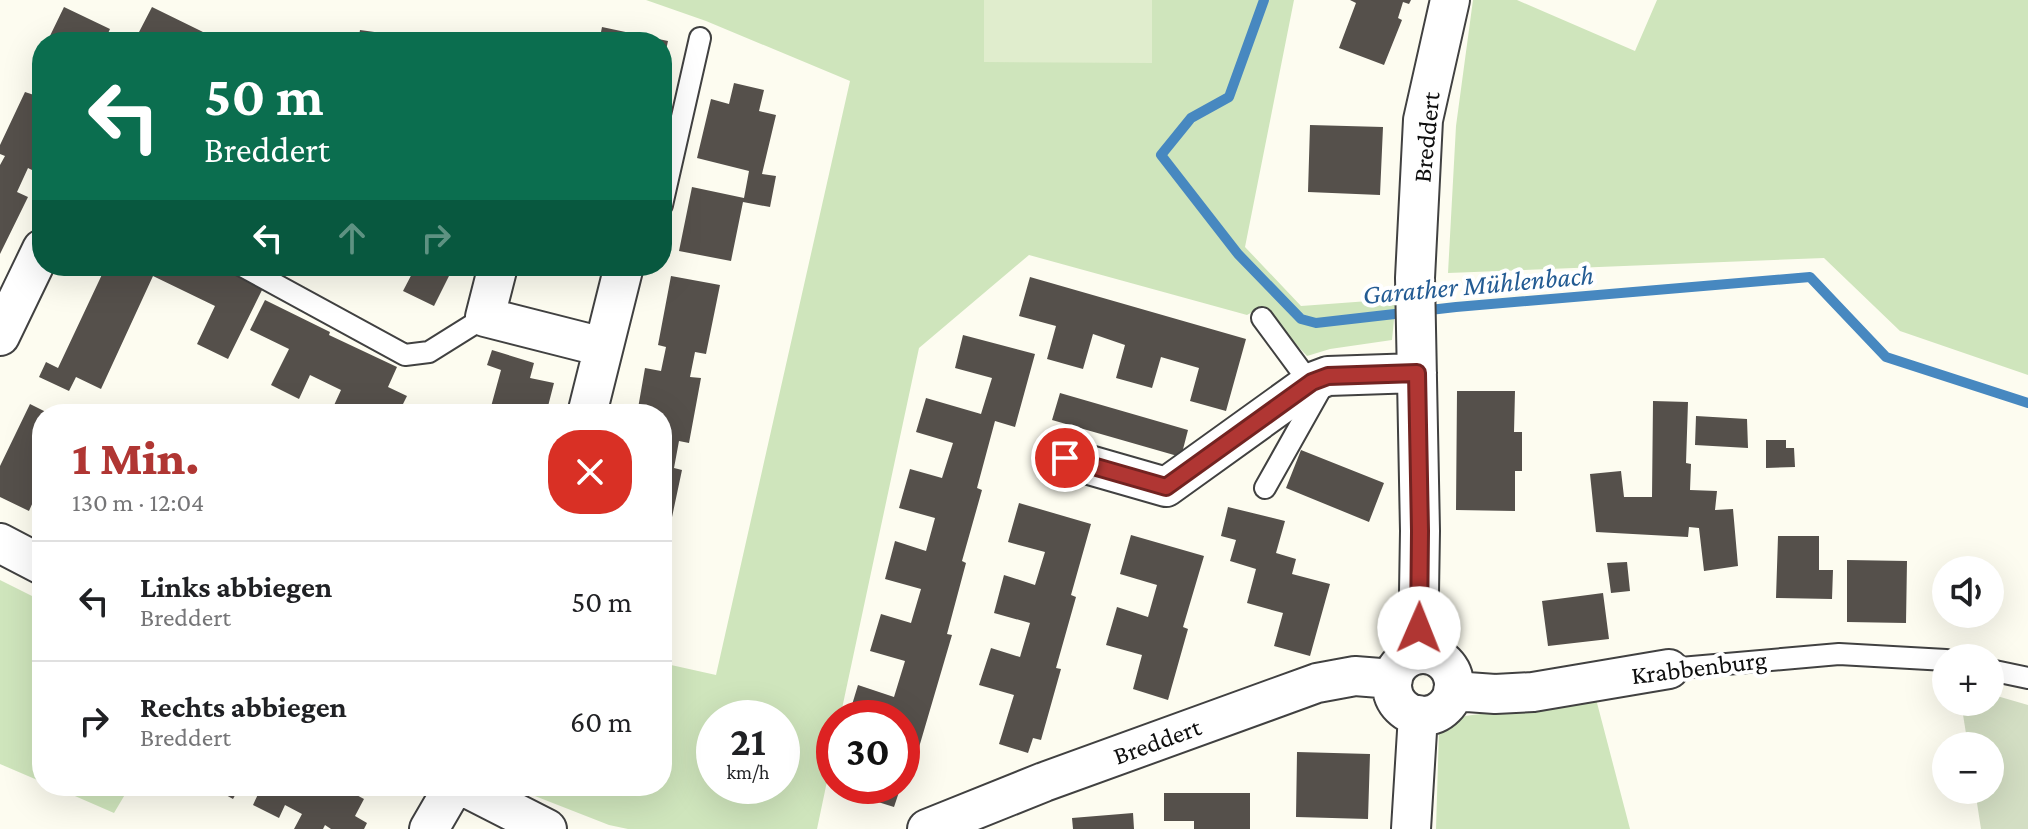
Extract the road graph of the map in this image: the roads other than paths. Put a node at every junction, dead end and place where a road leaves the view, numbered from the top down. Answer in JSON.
{"nodes":[{"id":1,"x":1450,"y":0,"type":"edge"},
{"id":2,"x":700,"y":38,"type":"dead end"},
{"id":3,"x":672,"y":161,"type":"edge"},
{"id":4,"x":32,"y":270,"type":"edge"},
{"id":5,"x":260,"y":276,"type":"edge"},
{"id":6,"x":495,"y":276,"type":"edge"},
{"id":7,"x":621,"y":276,"type":"edge"},
{"id":8,"x":485,"y":317,"type":"junction"},
{"id":9,"x":1262,"y":318,"type":"dead end"},
{"id":10,"x":0,"y":336,"type":"edge"},
{"id":11,"x":603,"y":347,"type":"junction"},
{"id":12,"x":1417,"y":373,"type":"junction"},
{"id":13,"x":1319,"y":380,"type":"junction"},
{"id":14,"x":589,"y":404,"type":"edge"},
{"id":15,"x":1065,"y":458,"type":"dead end"},
{"id":16,"x":1265,"y":488,"type":"dead end"},
{"id":17,"x":0,"y":543,"type":"edge"},
{"id":18,"x":32,"y":560,"type":"edge"},
{"id":19,"x":1932,"y":659,"type":"edge"},
{"id":20,"x":1406,"y":666,"type":"junction"},
{"id":21,"x":1669,"y":669,"type":"joint"},
{"id":22,"x":2004,"y":673,"type":"edge"},
{"id":23,"x":2028,"y":678,"type":"edge"},
{"id":24,"x":1453,"y":691,"type":"junction"},
{"id":25,"x":1418,"y":715,"type":"junction"},
{"id":26,"x":448,"y":796,"type":"edge"},
{"id":27,"x":483,"y":796,"type":"edge"},
{"id":28,"x":429,"y":829,"type":"edge"},
{"id":29,"x":547,"y":829,"type":"edge"},
{"id":30,"x":927,"y":829,"type":"edge"},
{"id":31,"x":1411,"y":829,"type":"edge"}],
"edges":[{"from":1,"to":12,"type":"street","name":"Breddert"},
{"from":2,"to":3,"type":"lane"},
{"from":4,"to":10,"type":"street"},
{"from":5,"to":8,"type":"lane"},
{"from":6,"to":8,"type":"street"},
{"from":7,"to":11,"type":"street"},
{"from":8,"to":11,"type":"street"},
{"from":9,"to":13,"type":"lane"},
{"from":11,"to":14,"type":"street"},
{"from":12,"to":13,"type":"street"},
{"from":12,"to":20,"type":"street","name":"Breddert"},
{"from":13,"to":15,"type":"street"},
{"from":13,"to":16,"type":"lane"},
{"from":17,"to":18,"type":"street"},
{"from":19,"to":21,"type":"lane","name":"Krabbenburg"},
{"from":20,"to":24,"type":"street","name":"Breddert"},
{"from":20,"to":25,"type":"street","name":"Breddert"},
{"from":20,"to":30,"type":"street","name":"Breddert"},
{"from":21,"to":24,"type":"street","name":"Krabbenburg"},
{"from":22,"to":23,"type":"lane"},
{"from":24,"to":25,"type":"street"},
{"from":25,"to":31,"type":"street"},
{"from":26,"to":28,"type":"street"},
{"from":27,"to":29,"type":"street"}]}
